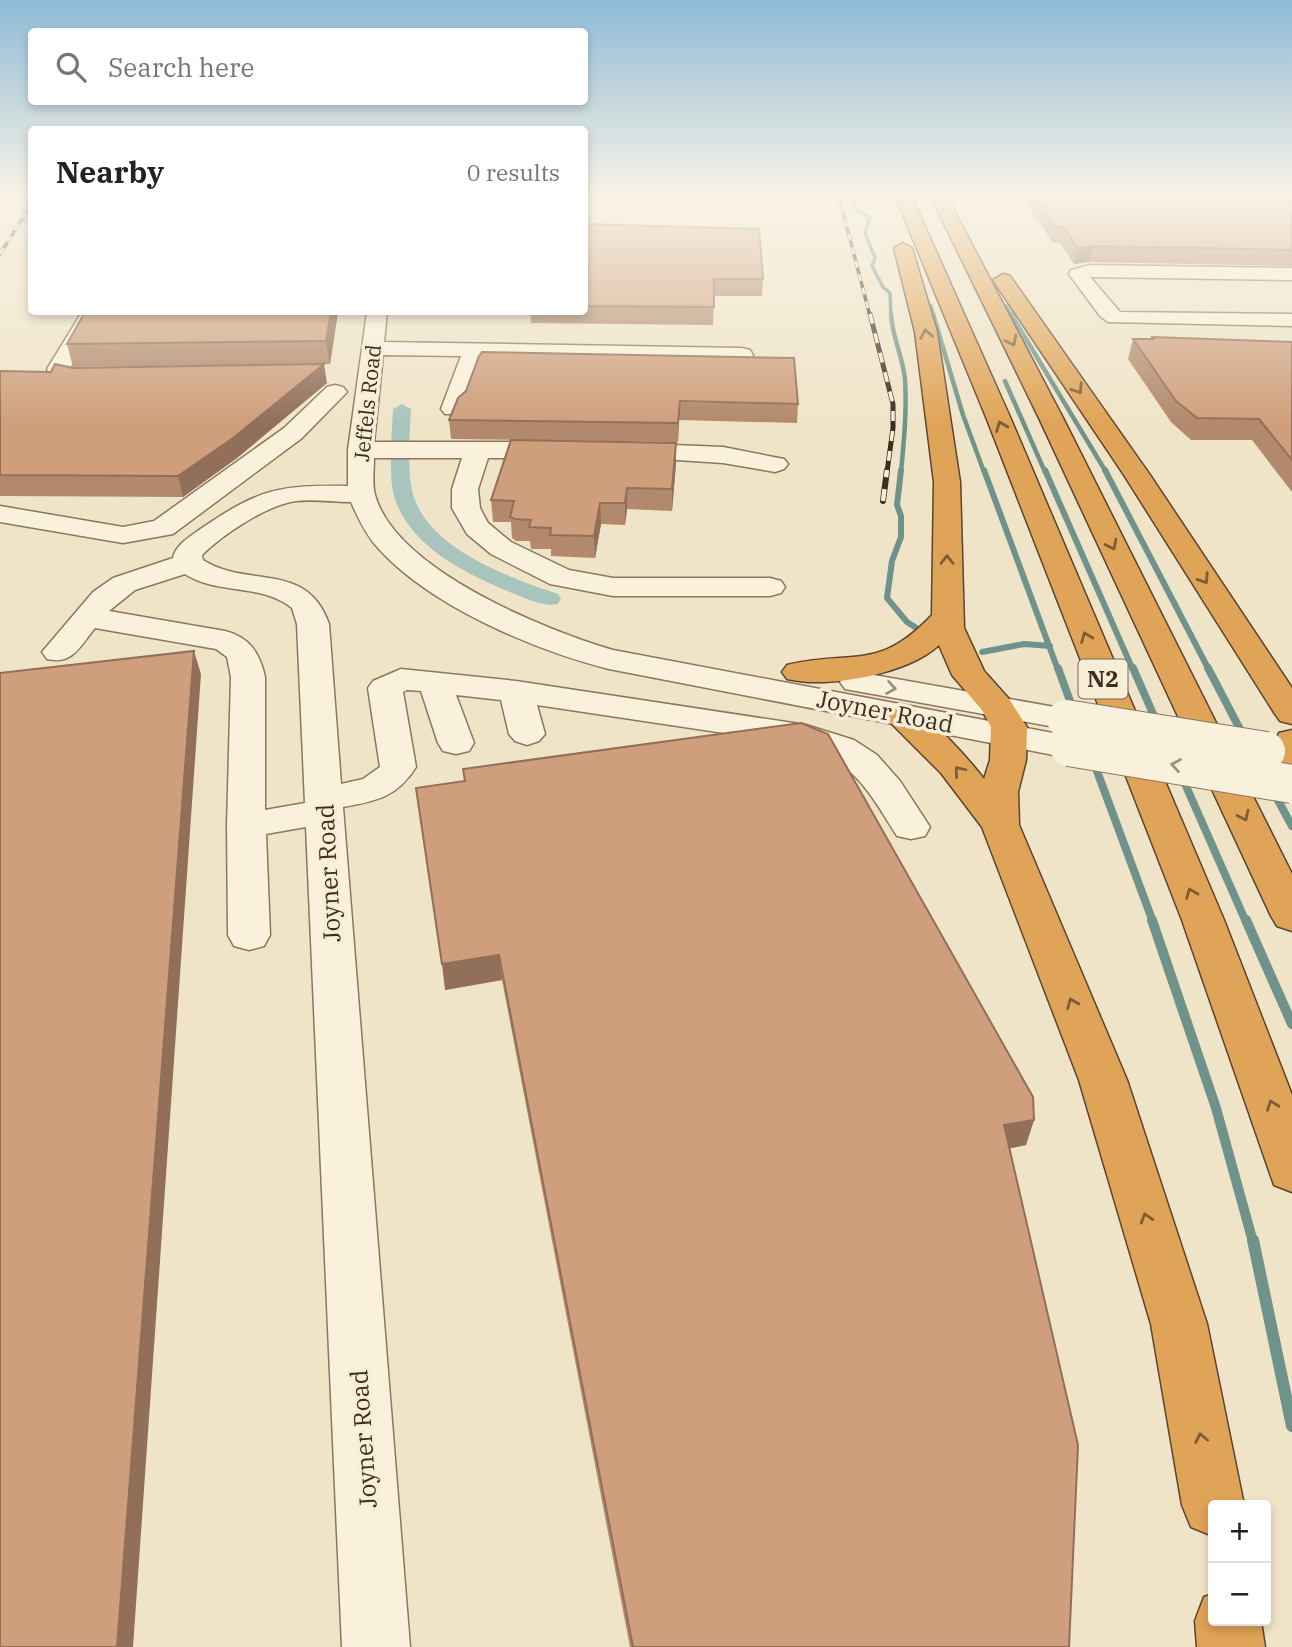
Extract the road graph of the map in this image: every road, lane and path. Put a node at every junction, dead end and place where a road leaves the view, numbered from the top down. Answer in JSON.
{"nodes":[{"id":1,"x":908,"y":270,"type":"edge"},
{"id":2,"x":935,"y":270,"type":"edge"},
{"id":3,"x":977,"y":270,"type":"edge"},
{"id":4,"x":993,"y":270,"type":"edge"},
{"id":5,"x":1292,"y":274,"type":"edge"},
{"id":6,"x":1292,"y":282,"type":"edge"},
{"id":7,"x":1292,"y":291,"type":"edge"},
{"id":8,"x":1184,"y":300,"type":"junction"},
{"id":9,"x":1265,"y":300,"type":"dead end"},
{"id":10,"x":1292,"y":300,"type":"edge"},
{"id":11,"x":1292,"y":311,"type":"edge"},
{"id":12,"x":90,"y":315,"type":"edge"},
{"id":13,"x":377,"y":315,"type":"edge"},
{"id":14,"x":1292,"y":320,"type":"edge"},
{"id":15,"x":1292,"y":330,"type":"edge"},
{"id":16,"x":1292,"y":340,"type":"edge"},
{"id":17,"x":374,"y":348,"type":"junction"},
{"id":18,"x":474,"y":350,"type":"junction"},
{"id":19,"x":742,"y":355,"type":"edge"},
{"id":20,"x":371,"y":373,"type":"junction"},
{"id":21,"x":125,"y":376,"type":"edge"},
{"id":22,"x":453,"y":409,"type":"edge"},
{"id":23,"x":478,"y":449,"type":"junction"},
{"id":24,"x":361,"y":450,"type":"junction"},
{"id":25,"x":775,"y":464,"type":"dead end"},
{"id":26,"x":238,"y":474,"type":"junction"},
{"id":27,"x":297,"y":493,"type":"junction"},
{"id":28,"x":361,"y":494,"type":"junction"},
{"id":29,"x":0,"y":514,"type":"edge"},
{"id":30,"x":188,"y":563,"type":"junction"},
{"id":31,"x":770,"y":587,"type":"dead end"},
{"id":32,"x":488,"y":610,"type":"junction"},
{"id":33,"x":87,"y":617,"type":"junction"},
{"id":34,"x":947,"y":618,"type":"junction"},
{"id":35,"x":58,"y":652,"type":"dead end"},
{"id":36,"x":800,"y":672,"type":"junction"},
{"id":37,"x":435,"y":682,"type":"junction"},
{"id":38,"x":516,"y":691,"type":"junction"},
{"id":39,"x":1292,"y":714,"type":"edge"},
{"id":40,"x":902,"y":717,"type":"junction"},
{"id":41,"x":1003,"y":721,"type":"junction"},
{"id":42,"x":527,"y":734,"type":"dead end"},
{"id":43,"x":456,"y":743,"type":"dead end"},
{"id":44,"x":1287,"y":760,"type":"edge"},
{"id":45,"x":325,"y":805,"type":"junction"},
{"id":46,"x":246,"y":825,"type":"junction"},
{"id":47,"x":1000,"y":825,"type":"junction"},
{"id":48,"x":911,"y":827,"type":"dead end"},
{"id":49,"x":1292,"y":916,"type":"edge"},
{"id":50,"x":249,"y":935,"type":"dead end"},
{"id":51,"x":1292,"y":1170,"type":"edge"},
{"id":52,"x":1212,"y":1500,"type":"edge"},
{"id":53,"x":1229,"y":1626,"type":"edge"},
{"id":54,"x":376,"y":1647,"type":"edge"},
{"id":55,"x":1231,"y":1647,"type":"edge"}],
"edges":[{"from":34,"to":1,"type":"highway","one_way":true},
{"from":51,"to":2,"type":"highway","number":"N2","one_way":true},
{"from":3,"to":49,"type":"highway","number":"N2","one_way":true},
{"from":4,"to":39,"type":"highway","one_way":true},
{"from":5,"to":8,"type":"street"},
{"from":6,"to":8,"type":"street"},
{"from":7,"to":8,"type":"street"},
{"from":8,"to":8,"type":"street"},
{"from":8,"to":11,"type":"street"},
{"from":8,"to":14,"type":"street"},
{"from":8,"to":15,"type":"street"},
{"from":8,"to":16,"type":"street"},
{"from":9,"to":10,"type":"street"},
{"from":12,"to":21,"type":"street"},
{"from":13,"to":17,"type":"street","name":"Jeffels Road"},
{"from":17,"to":18,"type":"street"},
{"from":17,"to":20,"type":"street","name":"Jeffels Road"},
{"from":18,"to":19,"type":"street"},
{"from":18,"to":22,"type":"street"},
{"from":20,"to":24,"type":"street","name":"Jeffels Road"},
{"from":20,"to":26,"type":"street"},
{"from":23,"to":24,"type":"street"},
{"from":23,"to":25,"type":"street"},
{"from":23,"to":31,"type":"street"},
{"from":24,"to":28,"type":"street","name":"Jeffels Road"},
{"from":26,"to":27,"type":"street"},
{"from":26,"to":29,"type":"street"},
{"from":27,"to":28,"type":"street"},
{"from":27,"to":30,"type":"street"},
{"from":28,"to":32,"type":"street","name":"Joyner Road"},
{"from":30,"to":33,"type":"street"},
{"from":30,"to":45,"type":"street","name":"Joyner Road"},
{"from":32,"to":36,"type":"street","name":"Joyner Road"},
{"from":32,"to":40,"type":"street","name":"Joyner Road"},
{"from":33,"to":35,"type":"street"},
{"from":33,"to":46,"type":"street"},
{"from":34,"to":36,"type":"highway"},
{"from":34,"to":41,"type":"highway"},
{"from":36,"to":41,"type":"street","name":"Joyner Road","one_way":true},
{"from":37,"to":38,"type":"street"},
{"from":37,"to":43,"type":"street"},
{"from":37,"to":45,"type":"street"},
{"from":38,"to":42,"type":"street"},
{"from":38,"to":48,"type":"street"},
{"from":40,"to":41,"type":"street","name":"Joyner Road"},
{"from":47,"to":40,"type":"highway","one_way":true},
{"from":41,"to":44,"type":"street","name":"Joyner Road","bridge":true},
{"from":41,"to":47,"type":"highway"},
{"from":45,"to":46,"type":"street"},
{"from":45,"to":54,"type":"street","name":"Joyner Road"},
{"from":46,"to":50,"type":"street"},
{"from":52,"to":47,"type":"highway","one_way":true},
{"from":53,"to":55,"type":"highway"}]}
